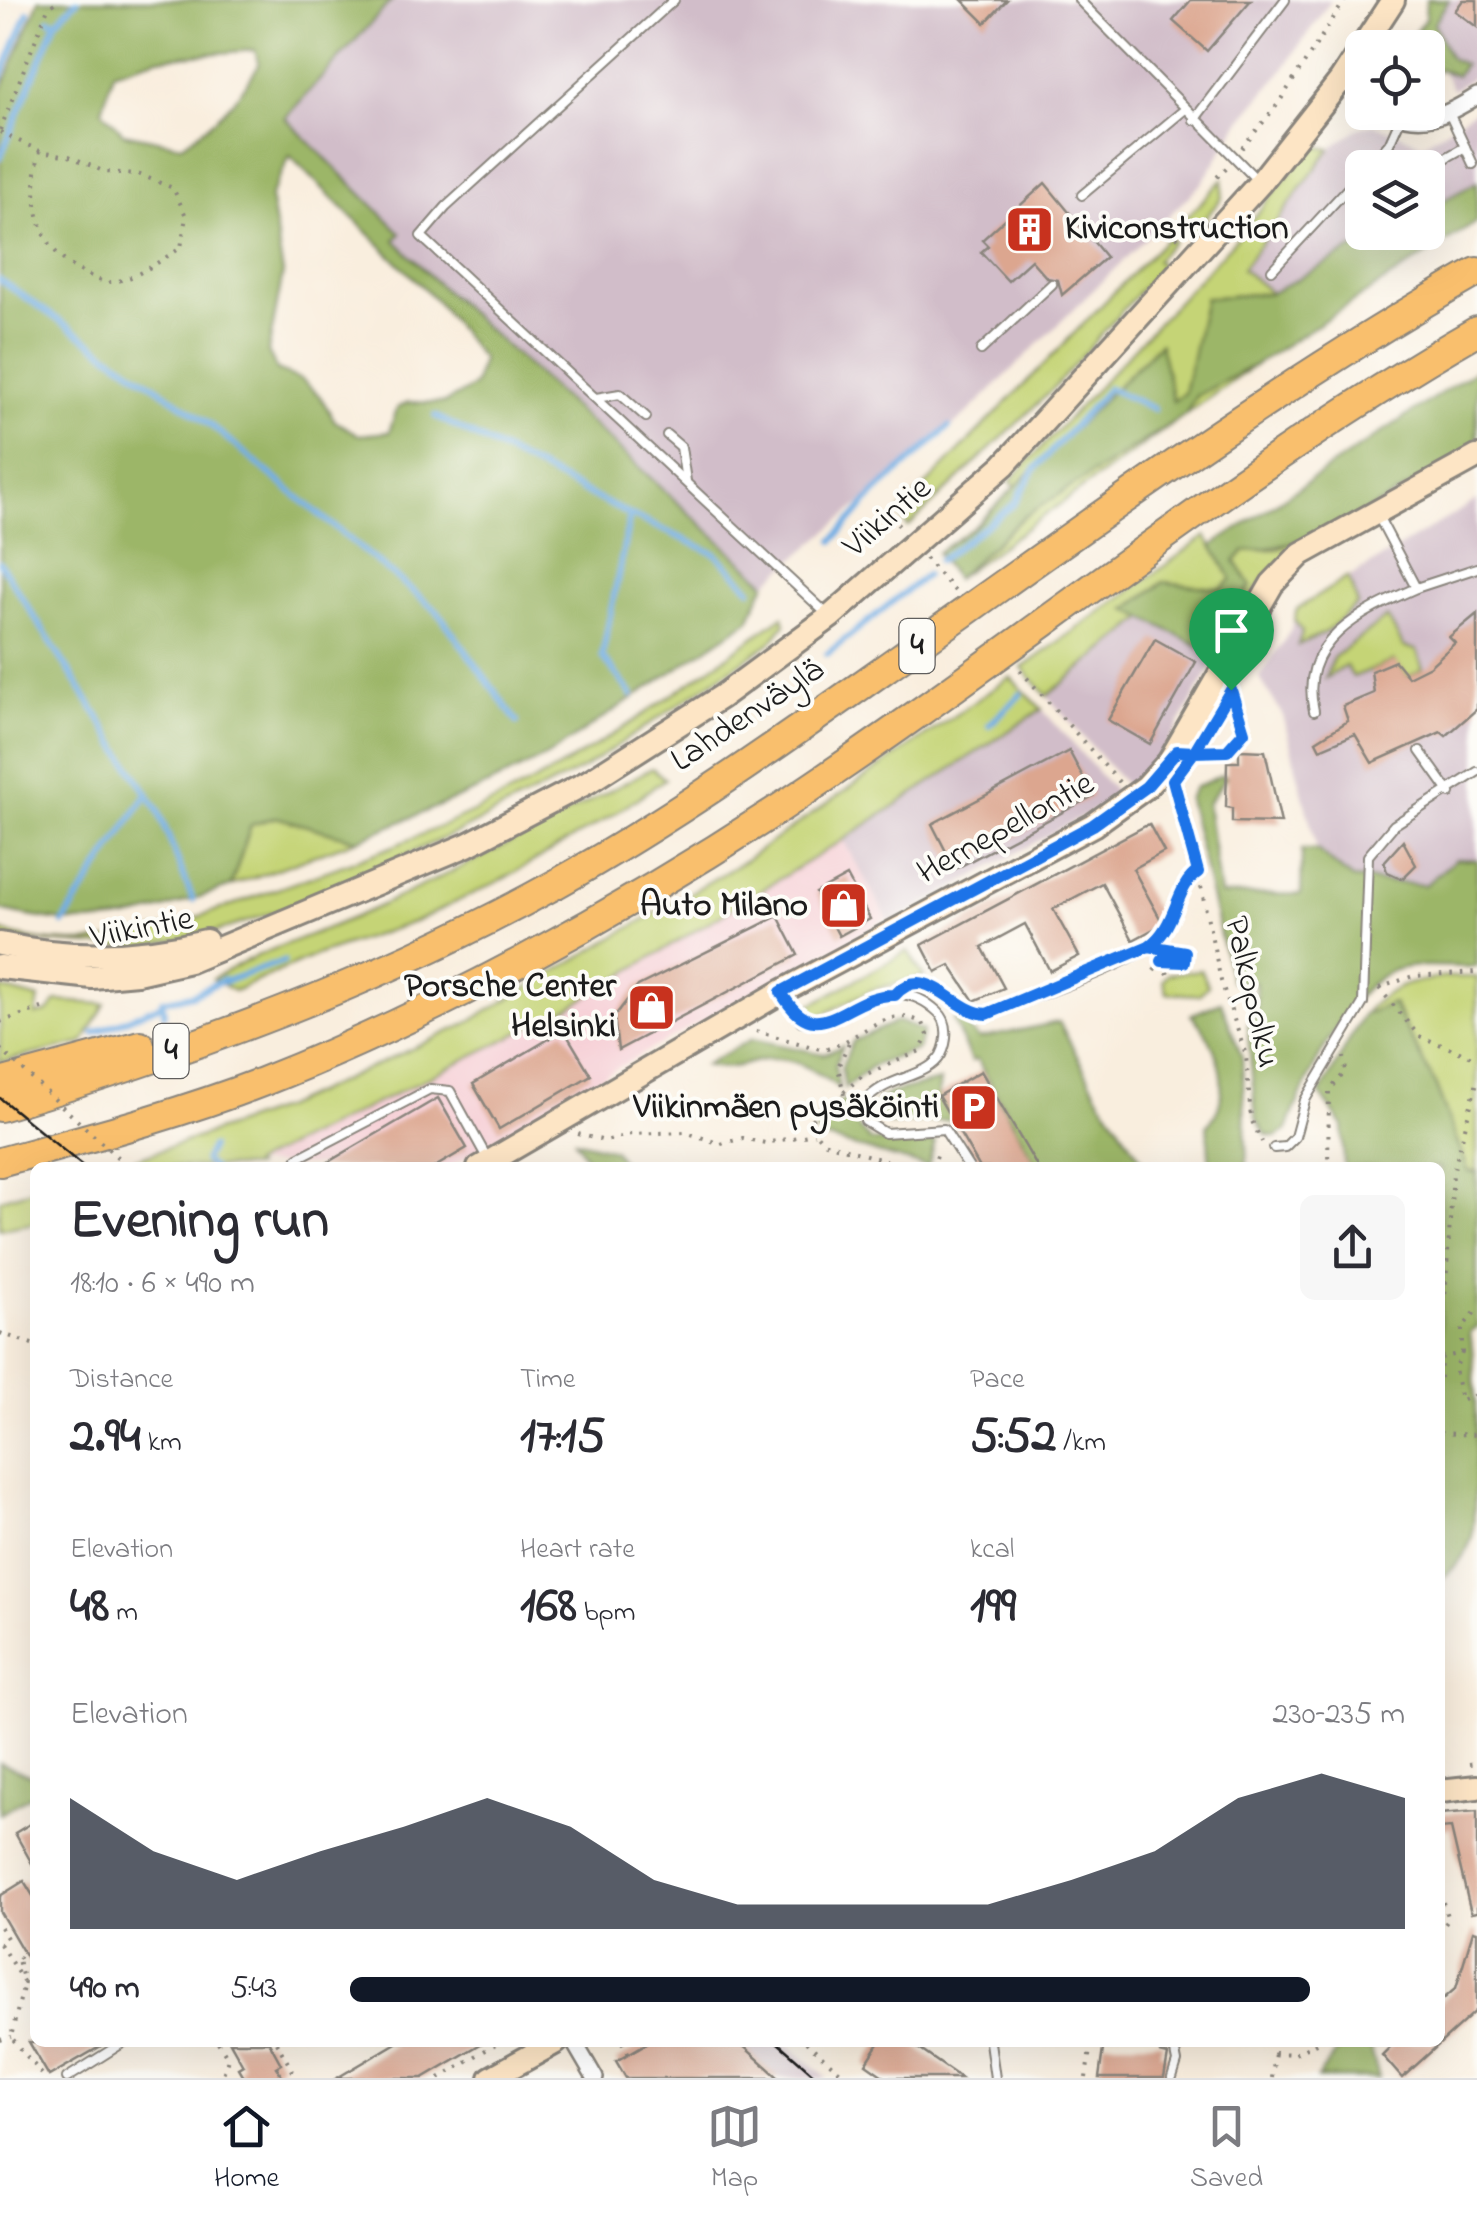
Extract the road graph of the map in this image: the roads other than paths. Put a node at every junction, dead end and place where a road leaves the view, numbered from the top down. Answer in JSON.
{"nodes":[{"id":1,"x":674,"y":0,"type":"edge"},
{"id":2,"x":1079,"y":0,"type":"edge"},
{"id":3,"x":1285,"y":0,"type":"edge"},
{"id":4,"x":1393,"y":0,"type":"edge"},
{"id":5,"x":1341,"y":80,"type":"junction"},
{"id":6,"x":1345,"y":82,"type":"edge"},
{"id":7,"x":1477,"y":96,"type":"edge"},
{"id":8,"x":1184,"y":110,"type":"junction"},
{"id":9,"x":1450,"y":113,"type":"junction"},
{"id":10,"x":1445,"y":114,"type":"edge"},
{"id":11,"x":1194,"y":120,"type":"junction"},
{"id":12,"x":1464,"y":147,"type":"junction"},
{"id":13,"x":1445,"y":158,"type":"edge"},
{"id":14,"x":1473,"y":164,"type":"dead end"},
{"id":15,"x":1260,"y":183,"type":"junction"},
{"id":16,"x":1345,"y":194,"type":"edge"},
{"id":17,"x":1082,"y":195,"type":"dead end"},
{"id":18,"x":1272,"y":270,"type":"dead end"},
{"id":19,"x":1477,"y":272,"type":"edge"},
{"id":20,"x":1052,"y":284,"type":"dead end"},
{"id":21,"x":1477,"y":331,"type":"edge"},
{"id":22,"x":982,"y":350,"type":"dead end"},
{"id":23,"x":596,"y":398,"type":"junction"},
{"id":24,"x":646,"y":417,"type":"dead end"},
{"id":25,"x":667,"y":435,"type":"dead end"},
{"id":26,"x":1477,"y":457,"type":"edge"},
{"id":27,"x":686,"y":482,"type":"junction"},
{"id":28,"x":1377,"y":514,"type":"junction"},
{"id":29,"x":1477,"y":568,"type":"edge"},
{"id":30,"x":1416,"y":588,"type":"junction"},
{"id":31,"x":830,"y":617,"type":"junction"},
{"id":32,"x":1223,"y":670,"type":"junction"},
{"id":33,"x":1314,"y":711,"type":"dead end"},
{"id":34,"x":1420,"y":750,"type":"dead end"},
{"id":35,"x":1177,"y":751,"type":"junction"},
{"id":36,"x":1477,"y":772,"type":"edge"},
{"id":37,"x":1450,"y":792,"type":"junction"},
{"id":38,"x":1198,"y":872,"type":"road end"},
{"id":39,"x":292,"y":919,"type":"junction"},
{"id":40,"x":0,"y":944,"type":"edge"},
{"id":41,"x":0,"y":967,"type":"edge"},
{"id":42,"x":339,"y":989,"type":"junction"},
{"id":43,"x":781,"y":992,"type":"junction"},
{"id":44,"x":895,"y":995,"type":"junction"},
{"id":45,"x":0,"y":1084,"type":"edge"},
{"id":46,"x":0,"y":1108,"type":"edge"},
{"id":47,"x":143,"y":1124,"type":"junction"},
{"id":48,"x":955,"y":1124,"type":"dead end"},
{"id":49,"x":944,"y":1129,"type":"junction"},
{"id":50,"x":1274,"y":1148,"type":"road end"},
{"id":51,"x":0,"y":1162,"type":"edge"},
{"id":52,"x":46,"y":1162,"type":"edge"},
{"id":53,"x":297,"y":1162,"type":"edge"},
{"id":54,"x":483,"y":1162,"type":"edge"},
{"id":55,"x":489,"y":1162,"type":"edge"},
{"id":56,"x":966,"y":1162,"type":"edge"},
{"id":57,"x":30,"y":1168,"type":"edge"},
{"id":58,"x":0,"y":1180,"type":"edge"},
{"id":59,"x":1477,"y":1787,"type":"edge"},
{"id":60,"x":1445,"y":1790,"type":"edge"},
{"id":61,"x":116,"y":2047,"type":"edge"},
{"id":62,"x":547,"y":2047,"type":"edge"},
{"id":63,"x":577,"y":2047,"type":"edge"},
{"id":64,"x":991,"y":2047,"type":"edge"},
{"id":65,"x":1174,"y":2047,"type":"edge"},
{"id":66,"x":67,"y":2078,"type":"edge"},
{"id":67,"x":492,"y":2078,"type":"edge"},
{"id":68,"x":595,"y":2078,"type":"edge"},
{"id":69,"x":995,"y":2078,"type":"edge"},
{"id":70,"x":1172,"y":2078,"type":"edge"}],
"edges":[{"from":1,"to":23,"type":"lane"},
{"from":2,"to":8,"type":"lane"},
{"from":3,"to":11,"type":"lane"},
{"from":4,"to":5,"type":"main road","name":"Viikintie"},
{"from":5,"to":6,"type":"street"},
{"from":5,"to":15,"type":"main road","name":"Viikintie"},
{"from":7,"to":9,"type":"street"},
{"from":8,"to":11,"type":"lane"},
{"from":8,"to":17,"type":"lane"},
{"from":9,"to":10,"type":"street"},
{"from":9,"to":12,"type":"lane"},
{"from":11,"to":15,"type":"lane"},
{"from":12,"to":13,"type":"lane"},
{"from":12,"to":14,"type":"lane"},
{"from":15,"to":31,"type":"main road","name":"Viikintie"},
{"from":16,"to":18,"type":"lane"},
{"from":19,"to":42,"type":"highway","name":"Lahdenväylä","number":"4"},
{"from":20,"to":22,"type":"lane"},
{"from":21,"to":47,"type":"highway","number":"4"},
{"from":23,"to":24,"type":"lane"},
{"from":23,"to":27,"type":"lane"},
{"from":25,"to":27,"type":"lane"},
{"from":26,"to":28,"type":"main road","name":"Hernepellontie"},
{"from":27,"to":31,"type":"lane"},
{"from":28,"to":30,"type":"lane"},
{"from":28,"to":32,"type":"main road","name":"Hernepellontie"},
{"from":29,"to":30,"type":"lane"},
{"from":30,"to":33,"type":"lane"},
{"from":31,"to":39,"type":"main road","name":"Viikintie"},
{"from":32,"to":35,"type":"main road","name":"Hernepellontie"},
{"from":32,"to":35,"type":"lane"},
{"from":34,"to":37,"type":"lane"},
{"from":35,"to":43,"type":"main road","name":"Hernepellontie"},
{"from":36,"to":37,"type":"lane"},
{"from":37,"to":50,"type":"lane"},
{"from":38,"to":44,"type":"lane"},
{"from":39,"to":40,"type":"main road","name":"Viikintie"},
{"from":39,"to":41,"type":"main road","name":"Viikintie"},
{"from":42,"to":45,"type":"highway"},
{"from":42,"to":46,"type":"highway","name":"Lahdenväylä","number":"4"},
{"from":43,"to":44,"type":"lane"},
{"from":43,"to":55,"type":"main road","name":"Hernepellontie"},
{"from":44,"to":49,"type":"lane"},
{"from":47,"to":51,"type":"highway","number":"4"},
{"from":47,"to":52,"type":"highway"},
{"from":48,"to":49,"type":"lane"},
{"from":49,"to":56,"type":"lane"},
{"from":53,"to":54,"type":"lane"},
{"from":57,"to":58,"type":"highway"},
{"from":59,"to":60,"type":"main road"},
{"from":61,"to":66,"type":"lane"},
{"from":62,"to":67,"type":"main road"},
{"from":63,"to":68,"type":"street"},
{"from":64,"to":69,"type":"lane"},
{"from":65,"to":70,"type":"lane"}]}
